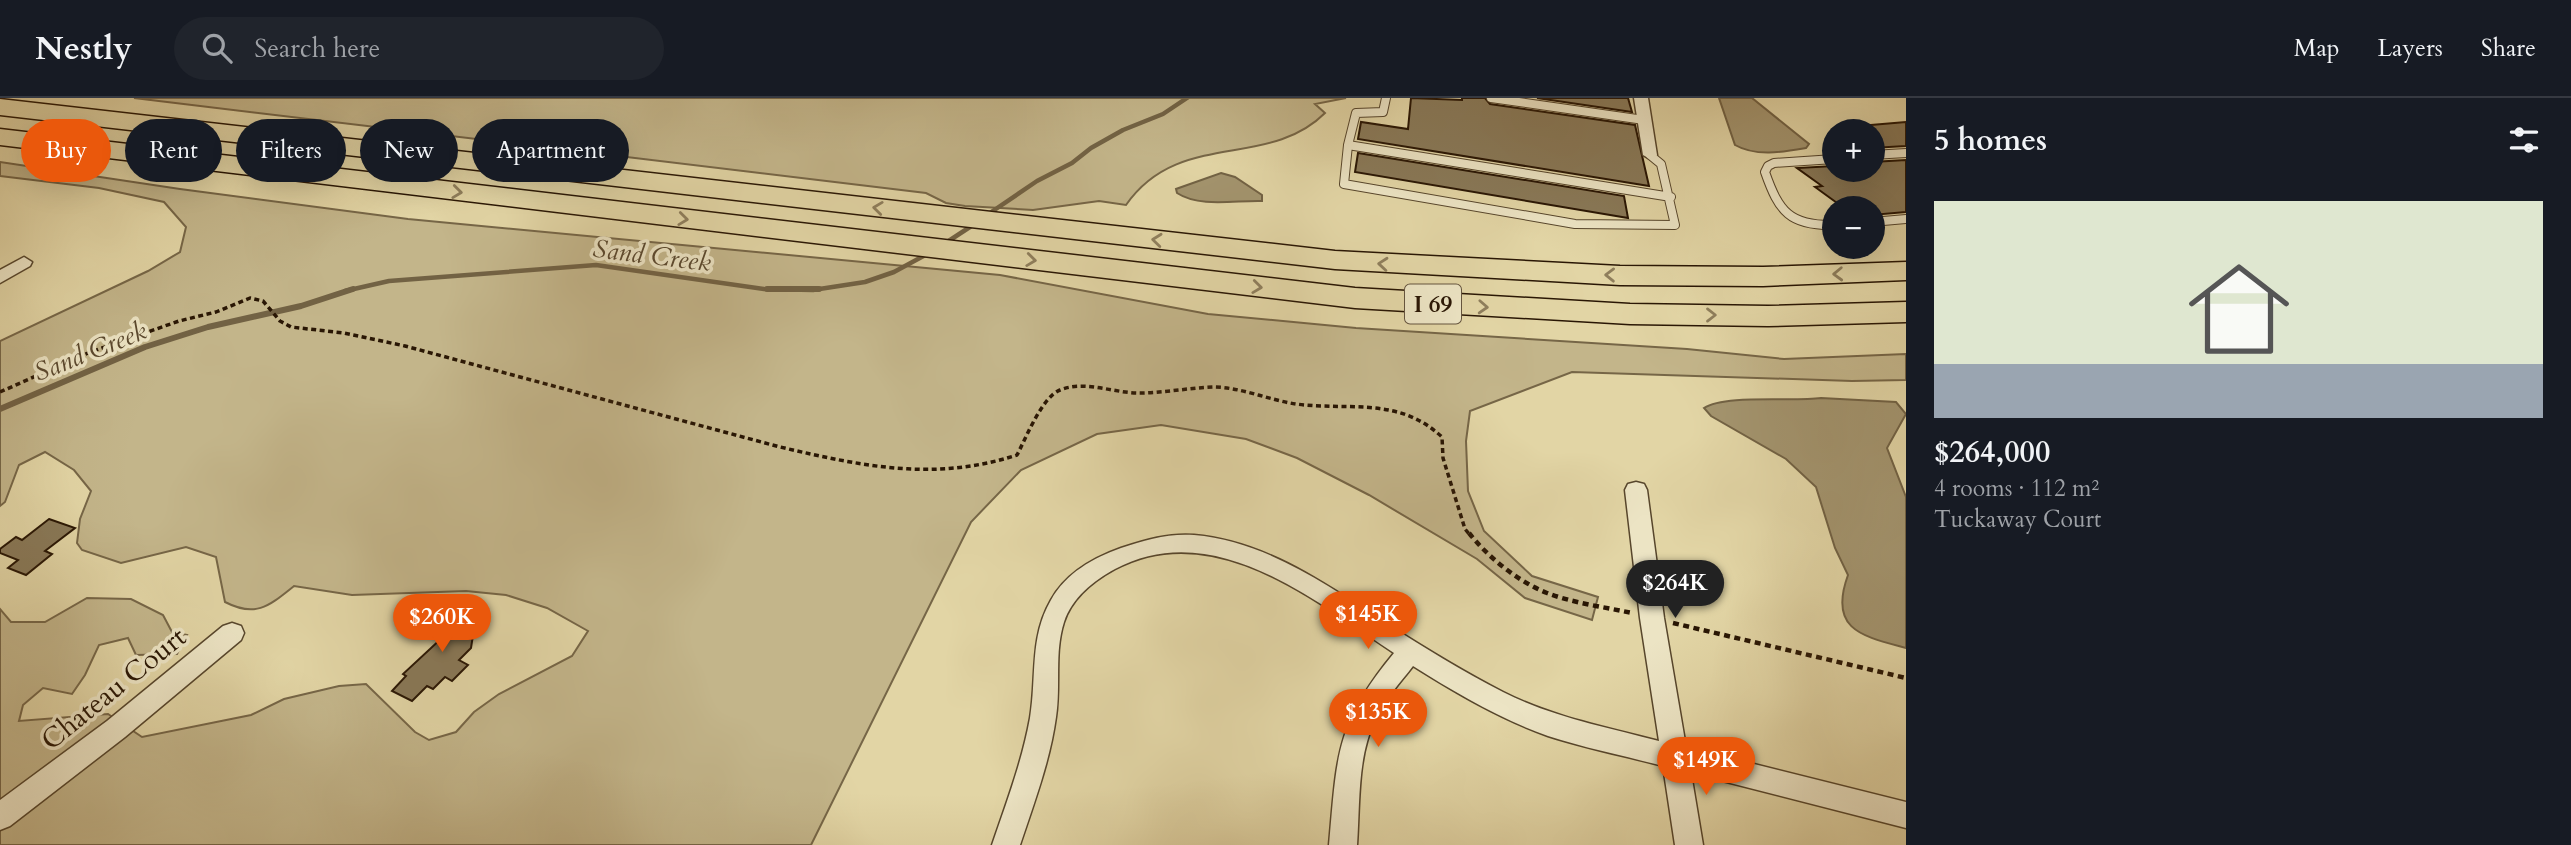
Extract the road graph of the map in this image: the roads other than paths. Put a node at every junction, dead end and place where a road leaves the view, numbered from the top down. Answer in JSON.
{"nodes":[{"id":1,"x":1386,"y":98,"type":"edge"},
{"id":2,"x":1492,"y":98,"type":"edge"},
{"id":3,"x":1641,"y":98,"type":"edge"},
{"id":4,"x":0,"y":107,"type":"edge"},
{"id":5,"x":1644,"y":120,"type":"junction"},
{"id":6,"x":0,"y":137,"type":"edge"},
{"id":7,"x":1348,"y":145,"type":"junction"},
{"id":8,"x":1906,"y":153,"type":"edge"},
{"id":9,"x":1885,"y":154,"type":"edge"},
{"id":10,"x":1650,"y":155,"type":"joint"},
{"id":11,"x":1822,"y":160,"type":"edge"},
{"id":12,"x":1671,"y":197,"type":"junction"},
{"id":13,"x":1906,"y":219,"type":"edge"},
{"id":14,"x":1885,"y":221,"type":"edge"},
{"id":15,"x":1822,"y":225,"type":"edge"},
{"id":16,"x":24,"y":262,"type":"dead end"},
{"id":17,"x":1906,"y":271,"type":"edge"},
{"id":18,"x":0,"y":278,"type":"edge"},
{"id":19,"x":1906,"y":312,"type":"edge"},
{"id":20,"x":1636,"y":490,"type":"dead end"},
{"id":21,"x":232,"y":633,"type":"dead end"},
{"id":22,"x":1410,"y":652,"type":"junction"},
{"id":23,"x":1675,"y":756,"type":"junction"},
{"id":24,"x":1906,"y":816,"type":"edge"},
{"id":25,"x":0,"y":817,"type":"edge"},
{"id":26,"x":1006,"y":845,"type":"edge"},
{"id":27,"x":1343,"y":845,"type":"edge"},
{"id":28,"x":1689,"y":845,"type":"edge"}],
"edges":[{"from":1,"to":7,"type":"lane"},
{"from":2,"to":5,"type":"lane"},
{"from":3,"to":5,"type":"street"},
{"from":17,"to":4,"type":"highway","number":"I 69","one_way":true},
{"from":5,"to":10,"type":"street"},
{"from":6,"to":19,"type":"highway","number":"I 69","one_way":true},
{"from":7,"to":12,"type":"lane"},
{"from":7,"to":12,"type":"lane"},
{"from":8,"to":9,"type":"lane"},
{"from":10,"to":12,"type":"lane"},
{"from":11,"to":15,"type":"lane"},
{"from":13,"to":14,"type":"lane"},
{"from":16,"to":18,"type":"street"},
{"from":20,"to":23,"type":"street"},
{"from":21,"to":25,"type":"street","name":"Chateau Court"},
{"from":22,"to":23,"type":"street"},
{"from":22,"to":26,"type":"street"},
{"from":22,"to":27,"type":"street"},
{"from":23,"to":24,"type":"street"},
{"from":23,"to":28,"type":"street"}]}
